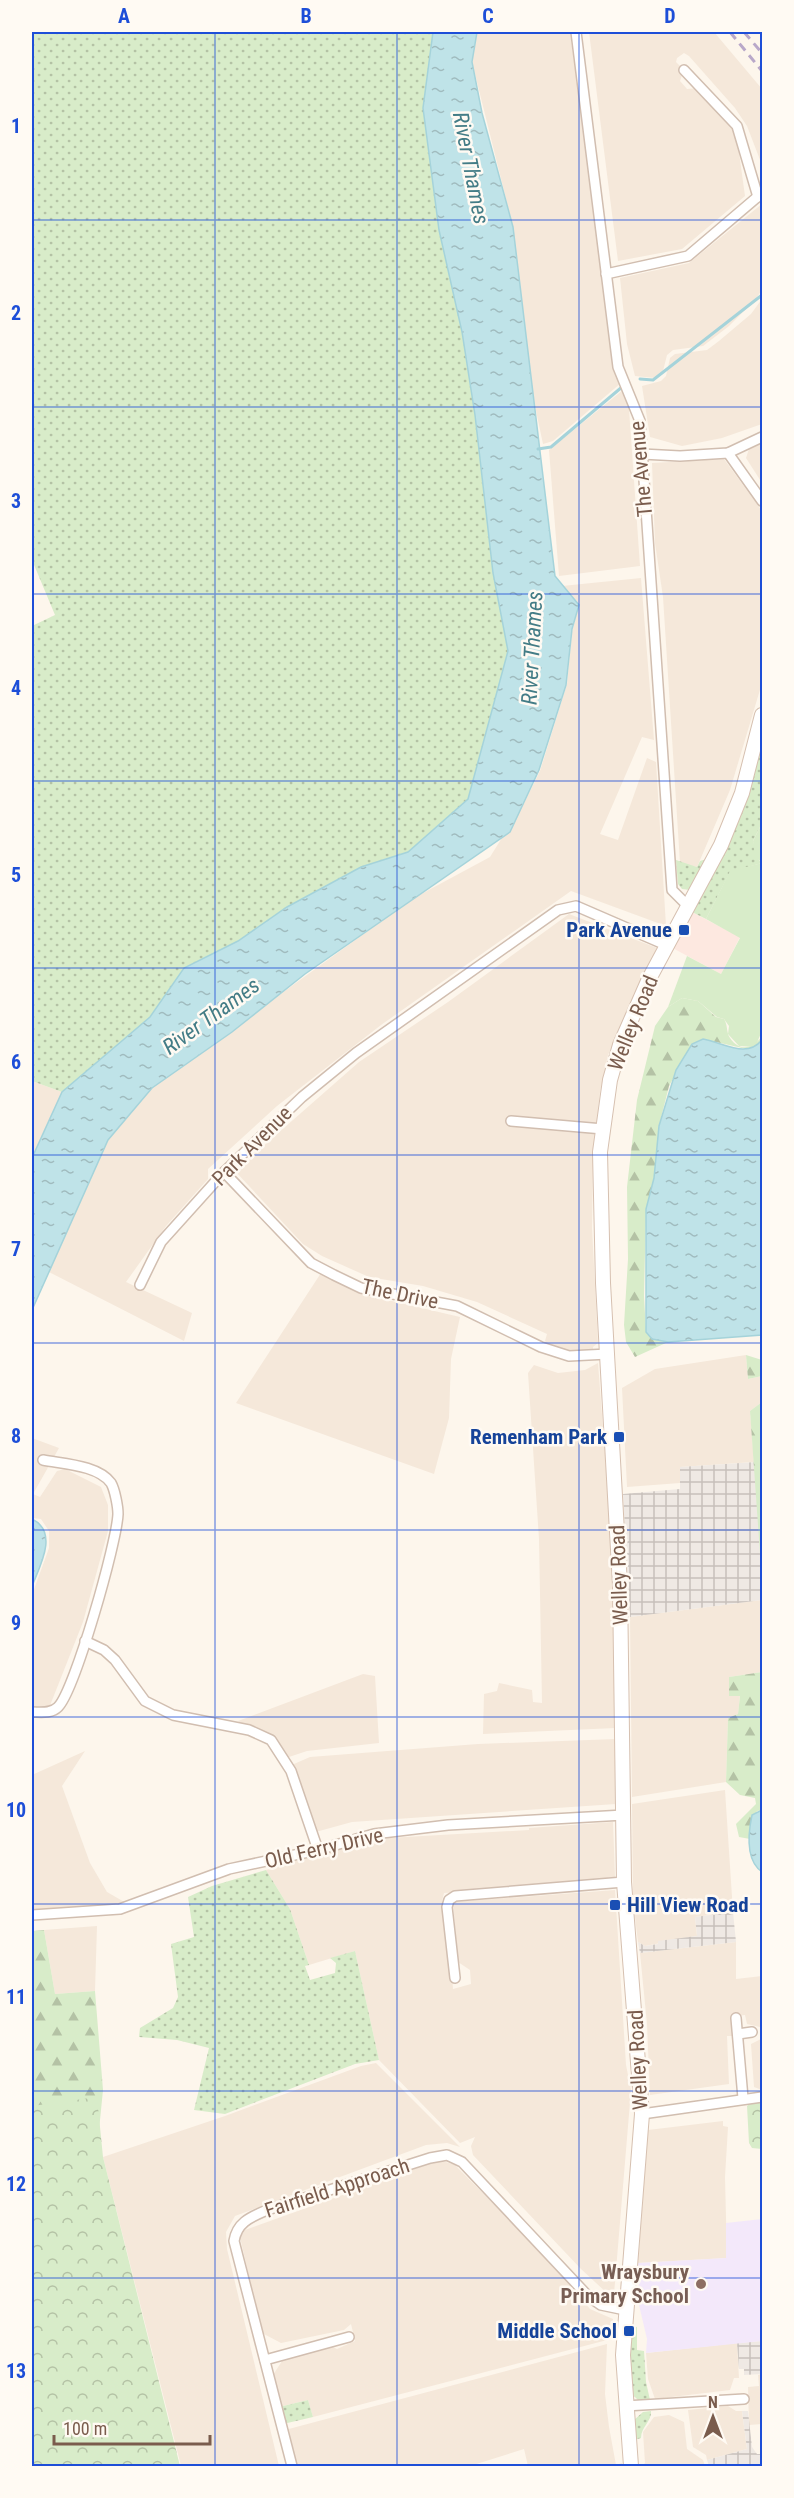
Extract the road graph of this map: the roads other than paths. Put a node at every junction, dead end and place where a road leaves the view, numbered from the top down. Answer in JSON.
{"nodes":[{"id":1,"x":576,"y":32,"type":"edge"},
{"id":2,"x":684,"y":69,"type":"dead end"},
{"id":3,"x":760,"y":195,"type":"edge"},
{"id":4,"x":606,"y":274,"type":"junction"},
{"id":5,"x":762,"y":437,"type":"edge"},
{"id":6,"x":728,"y":453,"type":"junction"},
{"id":7,"x":642,"y":454,"type":"junction"},
{"id":8,"x":762,"y":501,"type":"edge"},
{"id":9,"x":762,"y":715,"type":"edge"},
{"id":10,"x":687,"y":905,"type":"junction"},
{"id":11,"x":666,"y":945,"type":"junction"},
{"id":12,"x":511,"y":1121,"type":"dead end"},
{"id":13,"x":603,"y":1129,"type":"junction"},
{"id":14,"x":224,"y":1172,"type":"junction"},
{"id":15,"x":140,"y":1285,"type":"dead end"},
{"id":16,"x":608,"y":1354,"type":"junction"},
{"id":17,"x":43,"y":1460,"type":"dead end"},
{"id":18,"x":85,"y":1641,"type":"junction"},
{"id":19,"x":32,"y":1712,"type":"edge"},
{"id":20,"x":624,"y":1815,"type":"junction"},
{"id":21,"x":318,"y":1850,"type":"junction"},
{"id":22,"x":624,"y":1882,"type":"junction"},
{"id":23,"x":32,"y":1915,"type":"edge"},
{"id":24,"x":455,"y":1978,"type":"dead end"},
{"id":25,"x":736,"y":2018,"type":"dead end"},
{"id":26,"x":752,"y":2031,"type":"dead end"},
{"id":27,"x":738,"y":2034,"type":"junction"},
{"id":28,"x":762,"y":2097,"type":"edge"},
{"id":29,"x":744,"y":2098,"type":"junction"},
{"id":30,"x":642,"y":2114,"type":"junction"},
{"id":31,"x":625,"y":2310,"type":"junction"},
{"id":32,"x":349,"y":2337,"type":"dead end"},
{"id":33,"x":265,"y":2360,"type":"junction"},
{"id":34,"x":744,"y":2399,"type":"dead end"},
{"id":35,"x":625,"y":2406,"type":"junction"},
{"id":36,"x":292,"y":2466,"type":"edge"},
{"id":37,"x":631,"y":2466,"type":"edge"}],
"edges":[{"from":1,"to":4,"type":"street","name":"The Avenue"},
{"from":2,"to":3,"type":"street"},
{"from":3,"to":4,"type":"street"},
{"from":4,"to":7,"type":"street","name":"The Avenue"},
{"from":5,"to":6,"type":"street"},
{"from":6,"to":7,"type":"street"},
{"from":6,"to":8,"type":"street"},
{"from":7,"to":10,"type":"street","name":"The Avenue"},
{"from":9,"to":10,"type":"main road","name":"Welley Road"},
{"from":10,"to":11,"type":"main road","name":"Welley Road"},
{"from":11,"to":13,"type":"main road","name":"Welley Road"},
{"from":11,"to":14,"type":"street","name":"Park Avenue"},
{"from":12,"to":13,"type":"street"},
{"from":13,"to":16,"type":"main road","name":"Welley Road"},
{"from":14,"to":15,"type":"street","name":"Park Avenue"},
{"from":14,"to":16,"type":"street","name":"The Drive"},
{"from":16,"to":20,"type":"main road","name":"Welley Road"},
{"from":17,"to":18,"type":"street"},
{"from":18,"to":19,"type":"street"},
{"from":18,"to":21,"type":"street"},
{"from":20,"to":21,"type":"street","name":"Old Ferry Drive"},
{"from":20,"to":22,"type":"main road","name":"Welley Road"},
{"from":21,"to":23,"type":"street","name":"Old Ferry Drive"},
{"from":22,"to":24,"type":"street"},
{"from":22,"to":30,"type":"main road","name":"Welley Road"},
{"from":25,"to":27,"type":"street"},
{"from":26,"to":27,"type":"street"},
{"from":27,"to":29,"type":"street"},
{"from":28,"to":29,"type":"street"},
{"from":29,"to":30,"type":"street"},
{"from":30,"to":31,"type":"main road","name":"Welley Road"},
{"from":31,"to":33,"type":"street","name":"Fairfield Approach"},
{"from":31,"to":35,"type":"main road","name":"Welley Road"},
{"from":32,"to":33,"type":"street"},
{"from":33,"to":36,"type":"street","name":"Fairfield Approach"},
{"from":34,"to":35,"type":"street"},
{"from":35,"to":37,"type":"main road","name":"Welley Road"}]}
